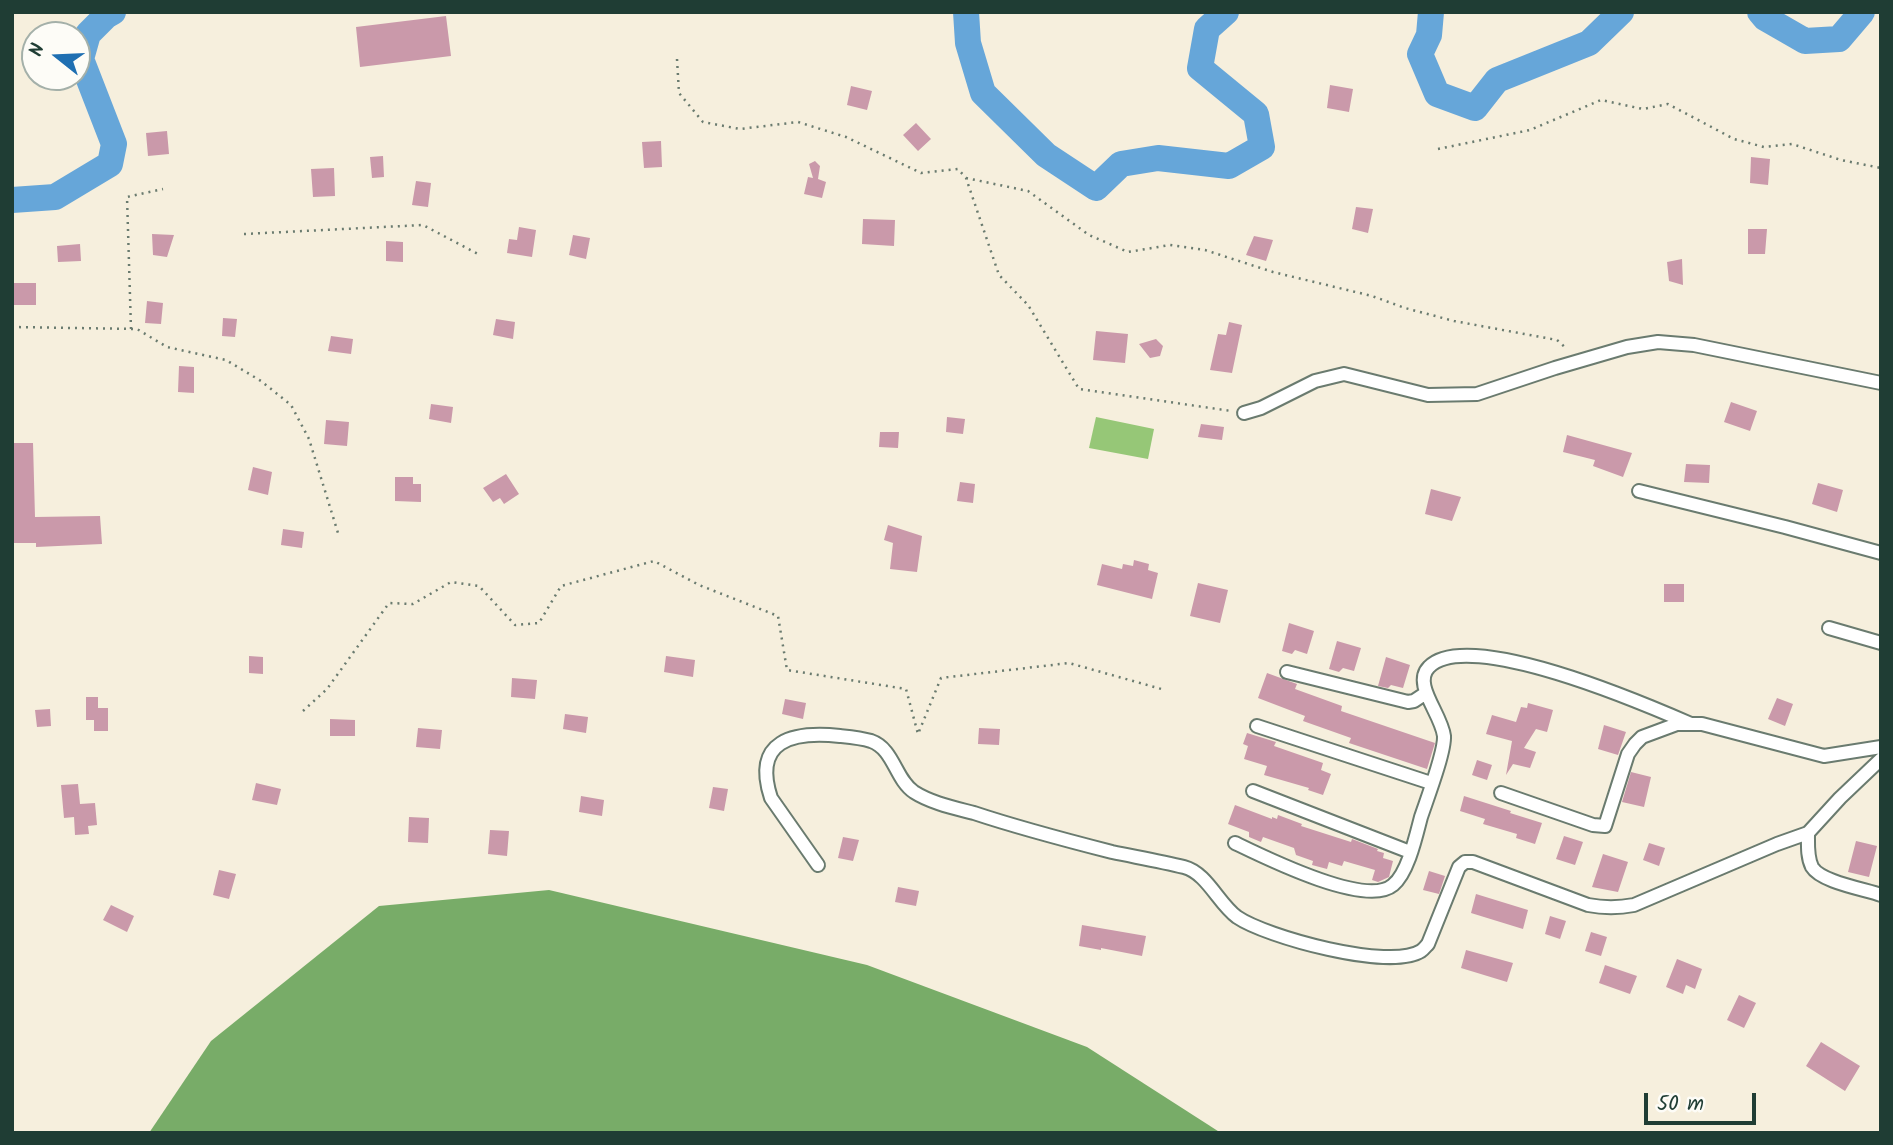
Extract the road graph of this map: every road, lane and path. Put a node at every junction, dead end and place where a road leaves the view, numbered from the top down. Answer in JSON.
{"nodes":[{"id":1,"x":677,"y":60,"type":"dead end"},
{"id":2,"x":1438,"y":149,"type":"dead end"},
{"id":3,"x":1881,"y":168,"type":"edge"},
{"id":4,"x":967,"y":178,"type":"junction"},
{"id":5,"x":163,"y":189,"type":"dead end"},
{"id":6,"x":244,"y":234,"type":"dead end"},
{"id":7,"x":481,"y":255,"type":"dead end"},
{"id":8,"x":12,"y":327,"type":"edge"},
{"id":9,"x":131,"y":329,"type":"junction"},
{"id":10,"x":1579,"y":361,"type":"junction"},
{"id":11,"x":1881,"y":383,"type":"edge"},
{"id":12,"x":1244,"y":413,"type":"joint"},
{"id":13,"x":1639,"y":491,"type":"dead end"},
{"id":14,"x":338,"y":533,"type":"dead end"},
{"id":15,"x":1881,"y":553,"type":"edge"},
{"id":16,"x":1829,"y":628,"type":"dead end"},
{"id":17,"x":1881,"y":643,"type":"edge"},
{"id":18,"x":1286,"y":672,"type":"dead end"},
{"id":19,"x":1165,"y":690,"type":"dead end"},
{"id":20,"x":1426,"y":693,"type":"junction"},
{"id":21,"x":303,"y":711,"type":"dead end"},
{"id":22,"x":1691,"y":724,"type":"junction"},
{"id":23,"x":1257,"y":726,"type":"dead end"},
{"id":24,"x":1881,"y":747,"type":"edge"},
{"id":25,"x":1881,"y":759,"type":"edge"},
{"id":26,"x":1431,"y":783,"type":"junction"},
{"id":27,"x":1254,"y":791,"type":"dead end"},
{"id":28,"x":1501,"y":793,"type":"dead end"},
{"id":29,"x":1808,"y":833,"type":"junction"},
{"id":30,"x":1234,"y":842,"type":"dead end"},
{"id":31,"x":1410,"y":852,"type":"junction"},
{"id":32,"x":818,"y":865,"type":"dead end"},
{"id":33,"x":1881,"y":895,"type":"edge"}],
"edges":[{"from":1,"to":4,"type":"path"},
{"from":2,"to":3,"type":"path"},
{"from":4,"to":10,"type":"path"},
{"from":4,"to":12,"type":"path"},
{"from":5,"to":9,"type":"path"},
{"from":6,"to":7,"type":"path"},
{"from":8,"to":9,"type":"path"},
{"from":9,"to":14,"type":"path"},
{"from":10,"to":11,"type":"street"},
{"from":10,"to":12,"type":"street"},
{"from":13,"to":15,"type":"street"},
{"from":16,"to":17,"type":"street"},
{"from":18,"to":20,"type":"street"},
{"from":19,"to":21,"type":"path"},
{"from":20,"to":22,"type":"street"},
{"from":20,"to":26,"type":"street"},
{"from":22,"to":24,"type":"street"},
{"from":22,"to":28,"type":"street"},
{"from":23,"to":26,"type":"street"},
{"from":25,"to":29,"type":"street"},
{"from":26,"to":31,"type":"street"},
{"from":27,"to":31,"type":"street"},
{"from":29,"to":32,"type":"street"},
{"from":29,"to":33,"type":"street"},
{"from":30,"to":31,"type":"street"}]}
